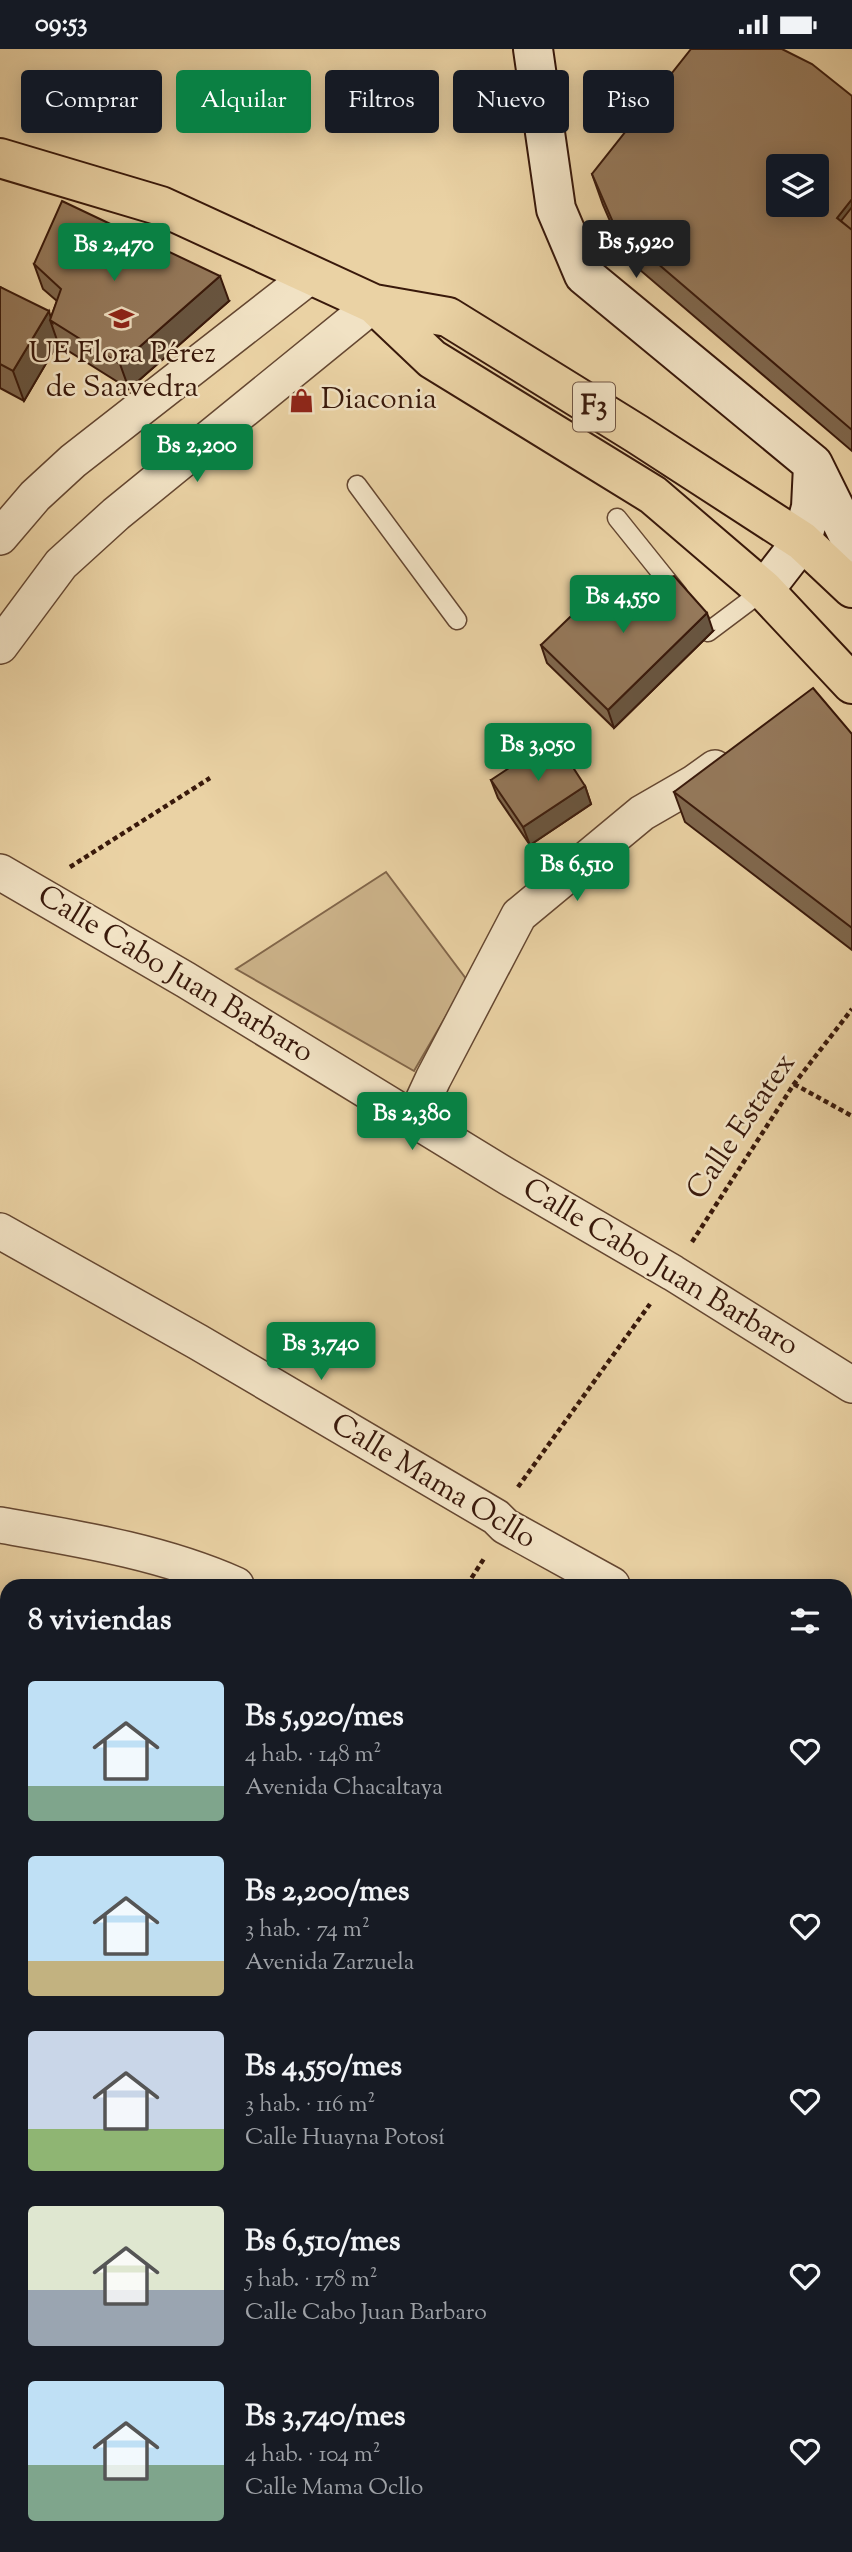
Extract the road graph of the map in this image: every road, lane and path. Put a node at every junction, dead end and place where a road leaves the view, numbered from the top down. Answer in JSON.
{"nodes":[{"id":1,"x":533,"y":49,"type":"edge"},
{"id":2,"x":0,"y":158,"type":"edge"},
{"id":3,"x":310,"y":276,"type":"junction"},
{"id":4,"x":374,"y":305,"type":"junction"},
{"id":5,"x":813,"y":464,"type":"junction"},
{"id":6,"x":358,"y":485,"type":"dead end"},
{"id":7,"x":617,"y":518,"type":"dead end"},
{"id":8,"x":0,"y":537,"type":"edge"},
{"id":9,"x":802,"y":541,"type":"junction"},
{"id":10,"x":852,"y":542,"type":"edge"},
{"id":11,"x":852,"y":588,"type":"edge"},
{"id":12,"x":764,"y":590,"type":"junction"},
{"id":13,"x":457,"y":619,"type":"dead end"},
{"id":14,"x":0,"y":646,"type":"edge"},
{"id":15,"x":852,"y":684,"type":"edge"},
{"id":16,"x":736,"y":753,"type":"edge"},
{"id":17,"x":210,"y":778,"type":"dead end"},
{"id":18,"x":0,"y":872,"type":"edge"},
{"id":19,"x":33,"y":891,"type":"junction"},
{"id":20,"x":852,"y":1009,"type":"edge"},
{"id":21,"x":794,"y":1084,"type":"junction"},
{"id":22,"x":852,"y":1116,"type":"edge"},
{"id":23,"x":414,"y":1120,"type":"junction"},
{"id":24,"x":0,"y":1231,"type":"edge"},
{"id":25,"x":673,"y":1273,"type":"junction"},
{"id":26,"x":852,"y":1385,"type":"edge"},
{"id":27,"x":496,"y":1517,"type":"junction"},
{"id":28,"x":0,"y":1525,"type":"edge"},
{"id":29,"x":222,"y":1579,"type":"edge"},
{"id":30,"x":601,"y":1579,"type":"edge"}],
"edges":[{"from":1,"to":5,"type":"main road"},
{"from":2,"to":3,"type":"highway","number":"F3"},
{"from":3,"to":4,"type":"highway","number":"F3"},
{"from":3,"to":8,"type":"street"},
{"from":4,"to":9,"type":"highway","number":"F3"},
{"from":4,"to":12,"type":"highway","number":"F3"},
{"from":4,"to":14,"type":"street"},
{"from":5,"to":9,"type":"main road"},
{"from":5,"to":10,"type":"main road"},
{"from":6,"to":13,"type":"lane"},
{"from":7,"to":12,"type":"lane"},
{"from":9,"to":10,"type":"street"},
{"from":9,"to":11,"type":"highway","number":"F3"},
{"from":9,"to":12,"type":"main road"},
{"from":12,"to":15,"type":"highway","number":"F3"},
{"from":16,"to":23,"type":"street"},
{"from":17,"to":19,"type":"path"},
{"from":18,"to":19,"type":"street","name":"Calle Cabo Juan Barbaro"},
{"from":19,"to":23,"type":"street","name":"Calle Cabo Juan Barbaro"},
{"from":20,"to":21,"type":"path","name":"Calle Estatex"},
{"from":21,"to":22,"type":"path"},
{"from":21,"to":25,"type":"path","name":"Calle Estatex"},
{"from":23,"to":25,"type":"street","name":"Calle Cabo Juan Barbaro"},
{"from":24,"to":27,"type":"street","name":"Calle Mama Ocllo"},
{"from":25,"to":26,"type":"street","name":"Calle Cabo Juan Barbaro"},
{"from":25,"to":27,"type":"path","name":"Calle Estatex"},
{"from":27,"to":30,"type":"street","name":"Calle Mama Ocllo"},
{"from":28,"to":29,"type":"street"}]}
